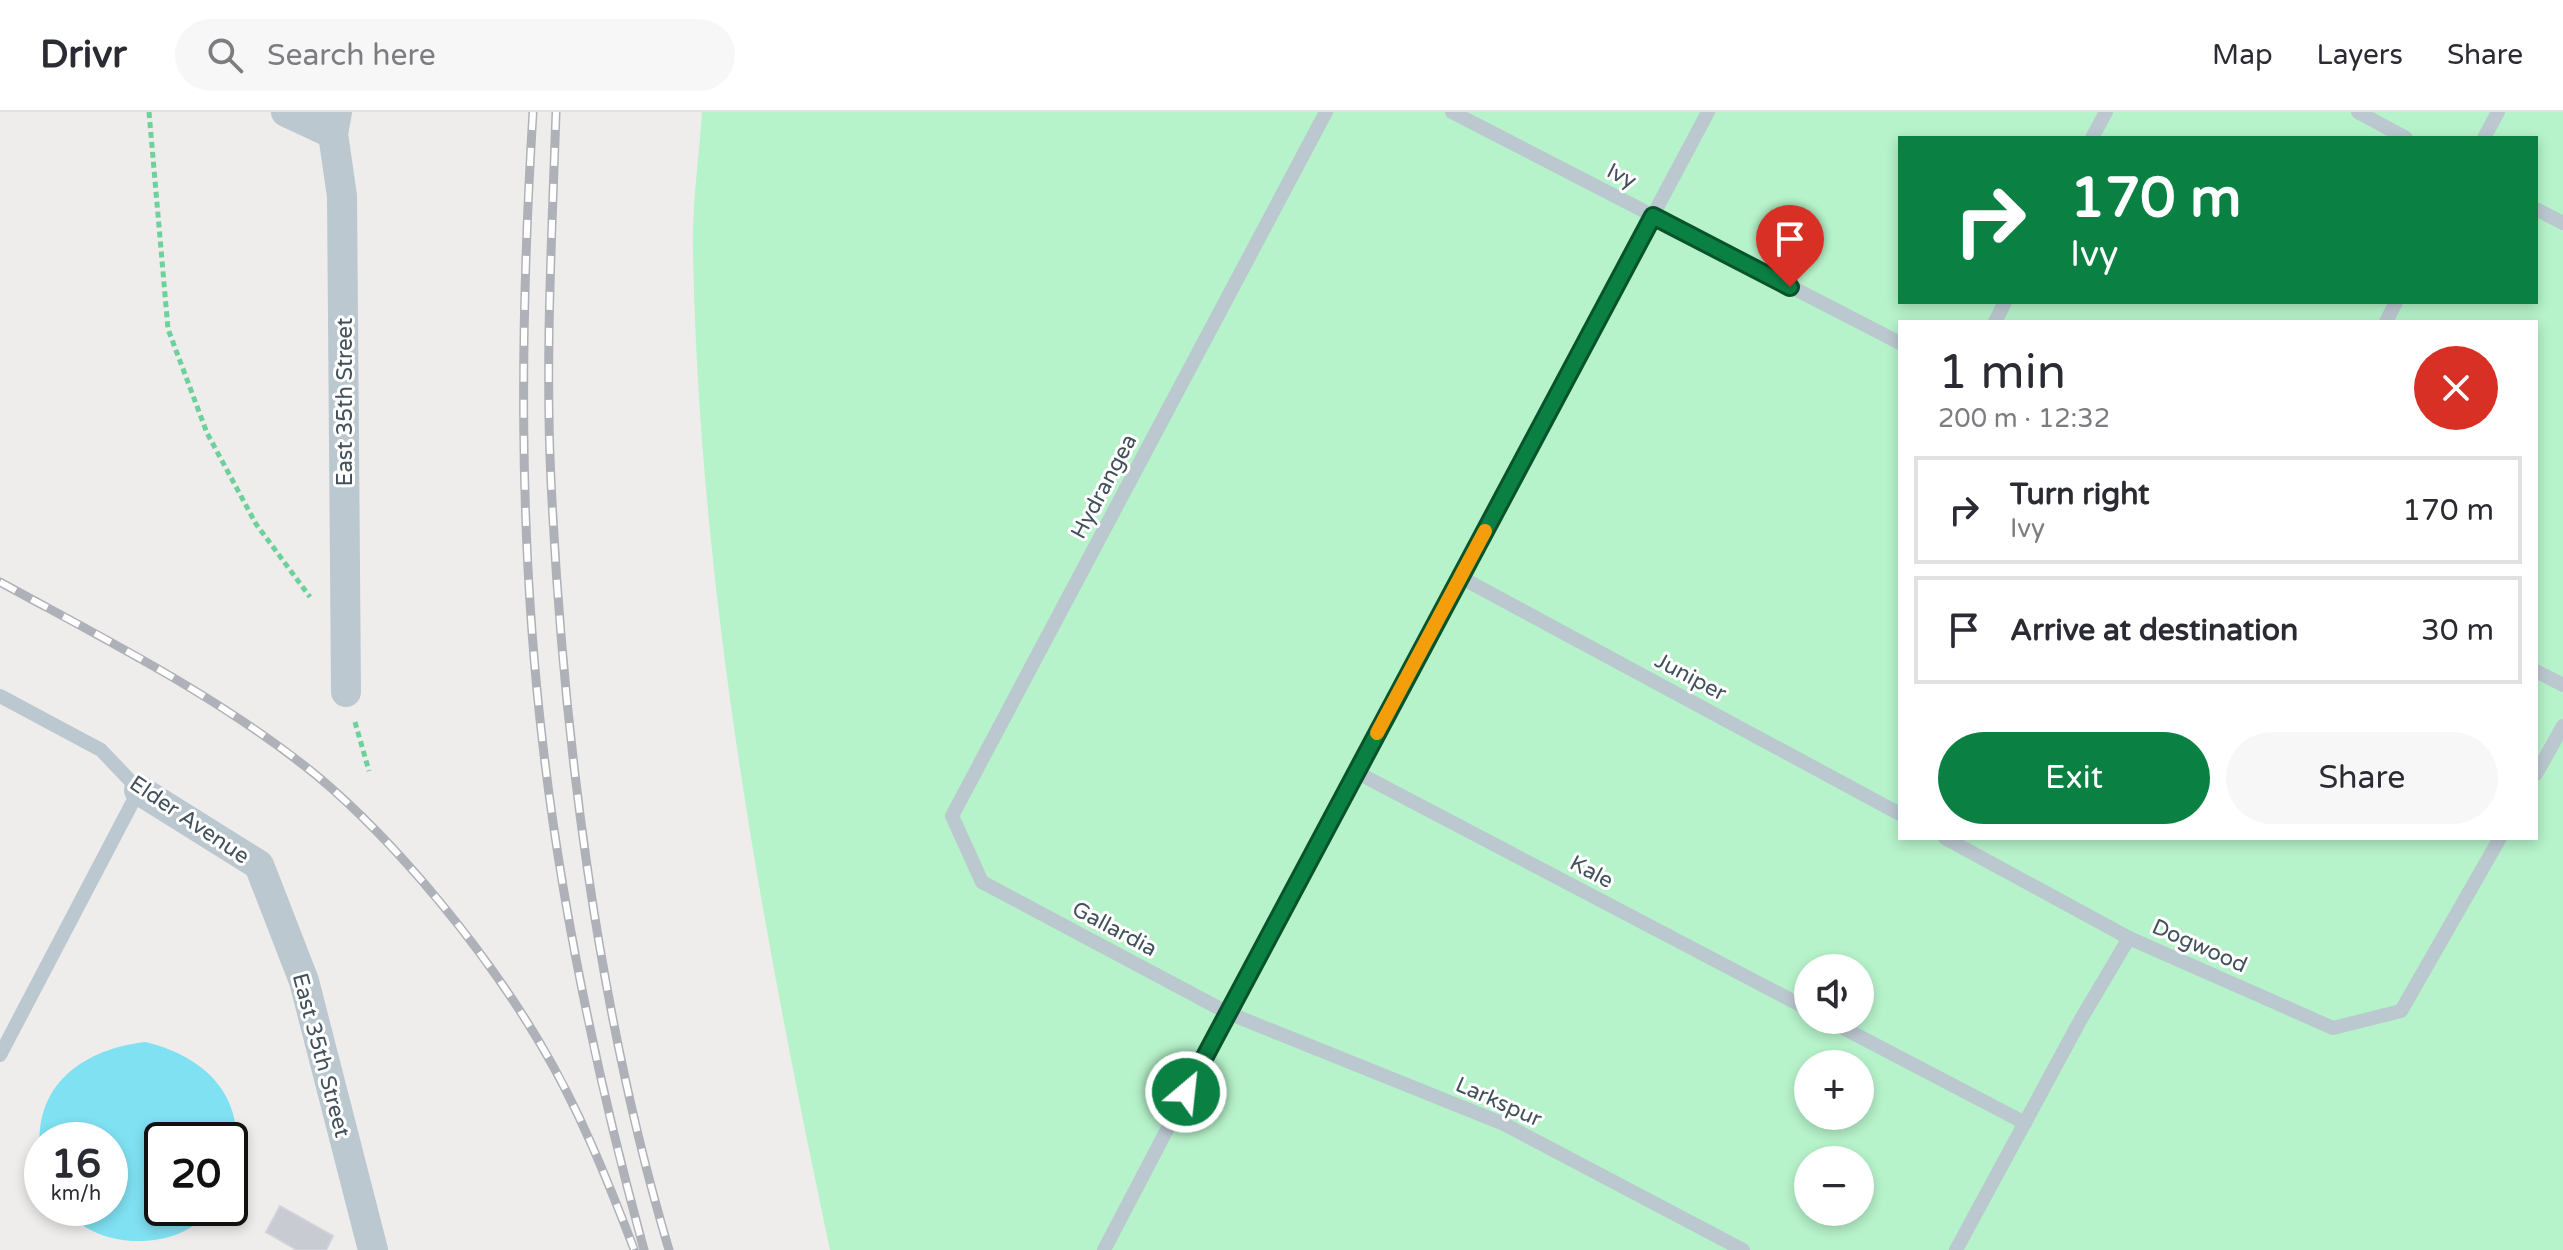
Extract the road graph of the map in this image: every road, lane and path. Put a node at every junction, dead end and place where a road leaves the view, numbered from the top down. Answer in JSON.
{"nodes":[{"id":1,"x":149,"y":112,"type":"edge"},
{"id":2,"x":286,"y":112,"type":"edge"},
{"id":3,"x":1326,"y":112,"type":"edge"},
{"id":4,"x":1452,"y":112,"type":"edge"},
{"id":5,"x":1708,"y":112,"type":"edge"},
{"id":6,"x":2106,"y":112,"type":"edge"},
{"id":7,"x":2358,"y":112,"type":"edge"},
{"id":8,"x":2498,"y":112,"type":"edge"},
{"id":9,"x":335,"y":123,"type":"edge"},
{"id":10,"x":2093,"y":136,"type":"edge"},
{"id":11,"x":2402,"y":136,"type":"edge"},
{"id":12,"x":2485,"y":136,"type":"edge"},
{"id":13,"x":2538,"y":210,"type":"edge"},
{"id":14,"x":1653,"y":216,"type":"junction"},
{"id":15,"x":2563,"y":223,"type":"edge"},
{"id":16,"x":1898,"y":342,"type":"edge"},
{"id":17,"x":1460,"y":577,"type":"junction"},
{"id":18,"x":312,"y":601,"type":"dead end"},
{"id":19,"x":2538,"y":672,"type":"edge"},
{"id":20,"x":2563,"y":685,"type":"edge"},
{"id":21,"x":346,"y":692,"type":"joint"},
{"id":22,"x":0,"y":696,"type":"edge"},
{"id":23,"x":2563,"y":726,"type":"edge"},
{"id":24,"x":2538,"y":770,"type":"edge"},
{"id":25,"x":369,"y":771,"type":"dead end"},
{"id":26,"x":1356,"y":772,"type":"junction"},
{"id":27,"x":139,"y":790,"type":"junction"},
{"id":28,"x":1898,"y":813,"type":"edge"},
{"id":29,"x":1949,"y":840,"type":"edge"},
{"id":30,"x":2499,"y":840,"type":"edge"},
{"id":31,"x":259,"y":865,"type":"joint"},
{"id":32,"x":982,"y":882,"type":"joint"},
{"id":33,"x":2129,"y":938,"type":"junction"},
{"id":34,"x":1794,"y":1002,"type":"edge"},
{"id":35,"x":1228,"y":1013,"type":"junction"},
{"id":36,"x":1855,"y":1034,"type":"edge"},
{"id":37,"x":0,"y":1055,"type":"edge"},
{"id":38,"x":2025,"y":1123,"type":"junction"},
{"id":39,"x":373,"y":1250,"type":"edge"},
{"id":40,"x":1104,"y":1250,"type":"edge"},
{"id":41,"x":1743,"y":1250,"type":"edge"},
{"id":42,"x":1956,"y":1250,"type":"edge"}],
"edges":[{"from":1,"to":18,"type":"path"},
{"from":2,"to":9,"type":"street"},
{"from":3,"to":32,"type":"lane","name":"Hydrangea"},
{"from":4,"to":14,"type":"lane","name":"Ivy"},
{"from":5,"to":14,"type":"lane"},
{"from":6,"to":10,"type":"lane"},
{"from":7,"to":11,"type":"lane"},
{"from":8,"to":12,"type":"lane"},
{"from":9,"to":21,"type":"street","name":"East 35th Street"},
{"from":13,"to":15,"type":"lane"},
{"from":14,"to":16,"type":"lane","name":"Ivy"},
{"from":14,"to":17,"type":"lane"},
{"from":17,"to":26,"type":"lane"},
{"from":17,"to":28,"type":"lane","name":"Juniper"},
{"from":19,"to":20,"type":"lane"},
{"from":21,"to":25,"type":"path"},
{"from":22,"to":27,"type":"lane","name":"Elder Avenue"},
{"from":23,"to":24,"type":"lane"},
{"from":26,"to":34,"type":"lane","name":"Kale"},
{"from":26,"to":35,"type":"lane"},
{"from":27,"to":31,"type":"street","name":"Elder Avenue"},
{"from":27,"to":37,"type":"lane"},
{"from":29,"to":33,"type":"lane"},
{"from":30,"to":33,"type":"lane","name":"Dogwood"},
{"from":31,"to":39,"type":"street","name":"East 35th Street"},
{"from":32,"to":35,"type":"lane","name":"Gallardia"},
{"from":33,"to":38,"type":"lane","name":"Dogwood"},
{"from":35,"to":40,"type":"lane"},
{"from":35,"to":41,"type":"lane","name":"Larkspur"},
{"from":36,"to":38,"type":"lane"},
{"from":38,"to":42,"type":"lane","name":"Dogwood"}]}
